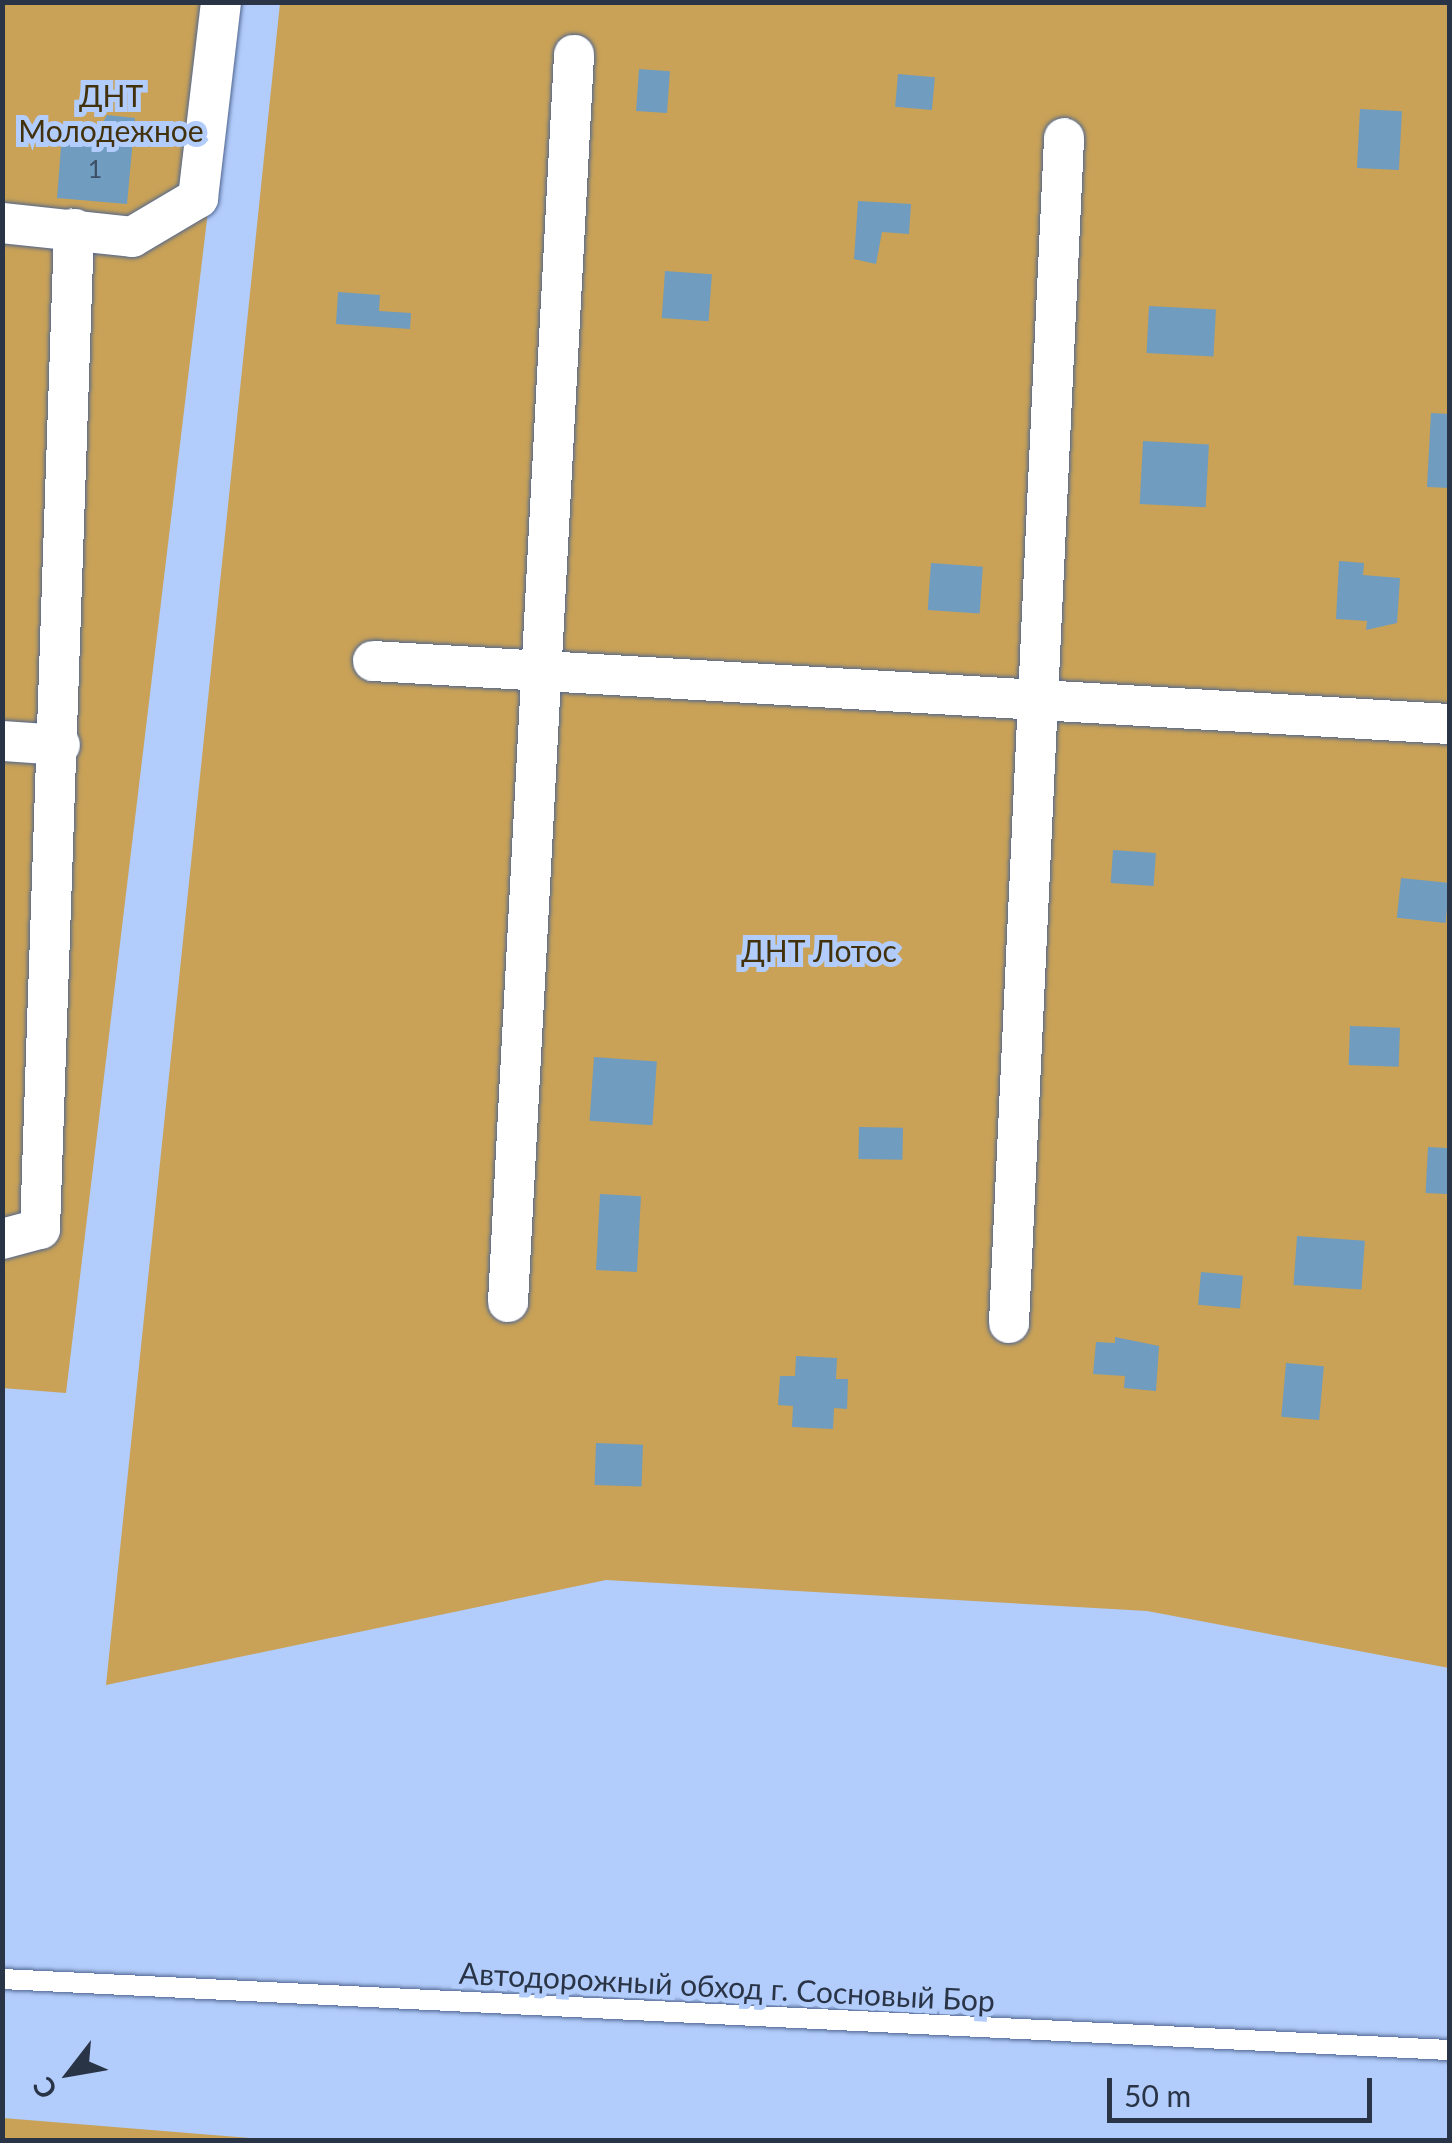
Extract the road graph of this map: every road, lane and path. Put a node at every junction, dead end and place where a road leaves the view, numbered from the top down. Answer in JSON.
{"nodes":[{"id":1,"x":221,"y":2,"type":"edge"},
{"id":2,"x":574,"y":55,"type":"dead end"},
{"id":3,"x":1064,"y":138,"type":"dead end"},
{"id":4,"x":2,"y":224,"type":"edge"},
{"id":5,"x":74,"y":228,"type":"junction"},
{"id":6,"x":373,"y":661,"type":"dead end"},
{"id":7,"x":540,"y":673,"type":"junction"},
{"id":8,"x":1040,"y":696,"type":"junction"},
{"id":9,"x":1450,"y":724,"type":"edge"},
{"id":10,"x":2,"y":740,"type":"edge"},
{"id":11,"x":60,"y":744,"type":"junction"},
{"id":12,"x":2,"y":1239,"type":"edge"},
{"id":13,"x":508,"y":1302,"type":"dead end"},
{"id":14,"x":1009,"y":1323,"type":"dead end"},
{"id":15,"x":2,"y":1979,"type":"edge"},
{"id":16,"x":1450,"y":2050,"type":"edge"}],
"edges":[{"from":1,"to":5,"type":"street"},
{"from":2,"to":7,"type":"street"},
{"from":3,"to":8,"type":"street"},
{"from":4,"to":5,"type":"street"},
{"from":5,"to":11,"type":"street"},
{"from":6,"to":7,"type":"street"},
{"from":7,"to":8,"type":"street"},
{"from":7,"to":13,"type":"street"},
{"from":8,"to":9,"type":"street"},
{"from":8,"to":14,"type":"street"},
{"from":10,"to":11,"type":"street"},
{"from":11,"to":12,"type":"street"},
{"from":15,"to":16,"type":"lane","name":"Автодорожный обход г. Сосновый Бор"}]}
